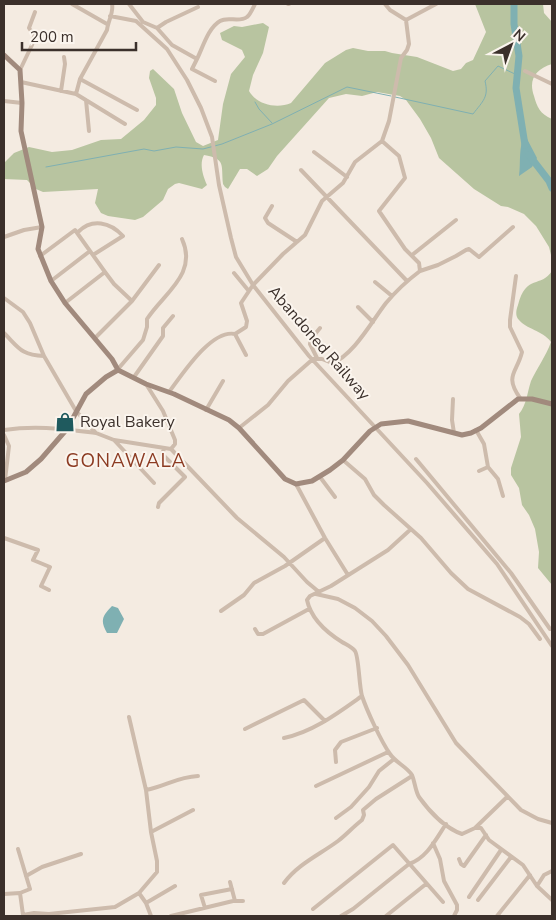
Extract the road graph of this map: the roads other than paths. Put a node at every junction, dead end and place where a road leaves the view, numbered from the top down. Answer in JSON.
{"nodes":[{"id":1,"x":72,"y":4,"type":"edge"},
{"id":2,"x":112,"y":4,"type":"edge"},
{"id":3,"x":129,"y":4,"type":"edge"},
{"id":4,"x":255,"y":4,"type":"edge"},
{"id":5,"x":385,"y":4,"type":"edge"},
{"id":6,"x":436,"y":4,"type":"edge"},
{"id":7,"x":198,"y":7,"type":"dead end"},
{"id":8,"x":35,"y":12,"type":"dead end"},
{"id":9,"x":110,"y":16,"type":"junction"},
{"id":10,"x":406,"y":20,"type":"junction"},
{"id":11,"x":136,"y":21,"type":"junction"},
{"id":12,"x":143,"y":22,"type":"junction"},
{"id":13,"x":107,"y":24,"type":"junction"},
{"id":14,"x":157,"y":28,"type":"junction"},
{"id":15,"x":4,"y":55,"type":"edge"},
{"id":16,"x":64,"y":57,"type":"dead end"},
{"id":17,"x":197,"y":59,"type":"junction"},
{"id":18,"x":20,"y":70,"type":"junction"},
{"id":19,"x":525,"y":71,"type":"dead end"},
{"id":20,"x":80,"y":79,"type":"junction"},
{"id":21,"x":215,"y":81,"type":"dead end"},
{"id":22,"x":22,"y":82,"type":"junction"},
{"id":23,"x":552,"y":84,"type":"edge"},
{"id":24,"x":61,"y":91,"type":"junction"},
{"id":25,"x":76,"y":94,"type":"junction"},
{"id":26,"x":86,"y":100,"type":"junction"},
{"id":27,"x":4,"y":101,"type":"edge"},
{"id":28,"x":22,"y":103,"type":"junction"},
{"id":29,"x":137,"y":110,"type":"dead end"},
{"id":30,"x":125,"y":124,"type":"dead end"},
{"id":31,"x":89,"y":130,"type":"dead end"},
{"id":32,"x":382,"y":141,"type":"junction"},
{"id":33,"x":314,"y":152,"type":"dead end"},
{"id":34,"x":301,"y":170,"type":"dead end"},
{"id":35,"x":347,"y":177,"type":"junction"},
{"id":36,"x":327,"y":196,"type":"junction"},
{"id":37,"x":272,"y":206,"type":"dead end"},
{"id":38,"x":456,"y":220,"type":"dead end"},
{"id":39,"x":42,"y":227,"type":"junction"},
{"id":40,"x":512,"y":227,"type":"dead end"},
{"id":41,"x":78,"y":232,"type":"junction"},
{"id":42,"x":4,"y":237,"type":"edge"},
{"id":43,"x":182,"y":239,"type":"dead end"},
{"id":44,"x":297,"y":242,"type":"junction"},
{"id":45,"x":92,"y":253,"type":"junction"},
{"id":46,"x":412,"y":255,"type":"junction"},
{"id":47,"x":40,"y":256,"type":"junction"},
{"id":48,"x":159,"y":265,"type":"dead end"},
{"id":49,"x":420,"y":271,"type":"junction"},
{"id":50,"x":106,"y":272,"type":"junction"},
{"id":51,"x":234,"y":273,"type":"dead end"},
{"id":52,"x":516,"y":276,"type":"dead end"},
{"id":53,"x":51,"y":281,"type":"junction"},
{"id":54,"x":407,"y":281,"type":"junction"},
{"id":55,"x":375,"y":282,"type":"dead end"},
{"id":56,"x":253,"y":285,"type":"junction"},
{"id":57,"x":248,"y":290,"type":"junction"},
{"id":58,"x":392,"y":296,"type":"junction"},
{"id":59,"x":4,"y":298,"type":"edge"},
{"id":60,"x":132,"y":301,"type":"junction"},
{"id":61,"x":65,"y":303,"type":"junction"},
{"id":62,"x":358,"y":307,"type":"dead end"},
{"id":63,"x":172,"y":316,"type":"dead end"},
{"id":64,"x":373,"y":322,"type":"junction"},
{"id":65,"x":320,"y":328,"type":"dead end"},
{"id":66,"x":4,"y":333,"type":"edge"},
{"id":67,"x":235,"y":334,"type":"junction"},
{"id":68,"x":95,"y":338,"type":"junction"},
{"id":69,"x":246,"y":354,"type":"dead end"},
{"id":70,"x":44,"y":356,"type":"junction"},
{"id":71,"x":315,"y":358,"type":"junction"},
{"id":72,"x":118,"y":370,"type":"junction"},
{"id":73,"x":134,"y":378,"type":"junction"},
{"id":74,"x":223,"y":380,"type":"dead end"},
{"id":75,"x":146,"y":384,"type":"junction"},
{"id":76,"x":169,"y":392,"type":"junction"},
{"id":77,"x":453,"y":398,"type":"dead end"},
{"id":78,"x":520,"y":398,"type":"junction"},
{"id":79,"x":552,"y":404,"type":"edge"},
{"id":80,"x":206,"y":410,"type":"junction"},
{"id":81,"x":76,"y":411,"type":"junction"},
{"id":82,"x":375,"y":426,"type":"junction"},
{"id":83,"x":239,"y":428,"type":"junction"},
{"id":84,"x":66,"y":429,"type":"junction"},
{"id":85,"x":4,"y":430,"type":"edge"},
{"id":86,"x":476,"y":430,"type":"junction"},
{"id":87,"x":96,"y":433,"type":"junction"},
{"id":88,"x":455,"y":434,"type":"junction"},
{"id":89,"x":4,"y":435,"type":"edge"},
{"id":90,"x":114,"y":440,"type":"junction"},
{"id":91,"x":164,"y":448,"type":"junction"},
{"id":92,"x":170,"y":449,"type":"junction"},
{"id":93,"x":416,"y":459,"type":"dead end"},
{"id":94,"x":343,"y":460,"type":"junction"},
{"id":95,"x":488,"y":467,"type":"junction"},
{"id":96,"x":479,"y":471,"type":"dead end"},
{"id":97,"x":320,"y":477,"type":"junction"},
{"id":98,"x":4,"y":480,"type":"edge"},
{"id":99,"x":154,"y":483,"type":"dead end"},
{"id":100,"x":296,"y":484,"type":"junction"},
{"id":101,"x":503,"y":496,"type":"dead end"},
{"id":102,"x":335,"y":498,"type":"dead end"},
{"id":103,"x":158,"y":506,"type":"dead end"},
{"id":104,"x":411,"y":529,"type":"junction"},
{"id":105,"x":4,"y":538,"type":"edge"},
{"id":106,"x":325,"y":538,"type":"junction"},
{"id":107,"x":289,"y":563,"type":"junction"},
{"id":108,"x":348,"y":575,"type":"junction"},
{"id":109,"x":48,"y":590,"type":"dead end"},
{"id":110,"x":318,"y":593,"type":"junction"},
{"id":111,"x":309,"y":609,"type":"junction"},
{"id":112,"x":220,"y":610,"type":"dead end"},
{"id":113,"x":256,"y":629,"type":"dead end"},
{"id":114,"x":552,"y":629,"type":"edge"},
{"id":115,"x":540,"y":639,"type":"dead end"},
{"id":116,"x":552,"y":646,"type":"edge"},
{"id":117,"x":362,"y":696,"type":"junction"},
{"id":118,"x":129,"y":717,"type":"dead end"},
{"id":119,"x":325,"y":721,"type":"junction"},
{"id":120,"x":376,"y":728,"type":"junction"},
{"id":121,"x":245,"y":729,"type":"dead end"},
{"id":122,"x":284,"y":738,"type":"dead end"},
{"id":123,"x":388,"y":752,"type":"junction"},
{"id":124,"x":394,"y":759,"type":"junction"},
{"id":125,"x":336,"y":762,"type":"dead end"},
{"id":126,"x":198,"y":776,"type":"dead end"},
{"id":127,"x":412,"y":776,"type":"junction"},
{"id":128,"x":316,"y":786,"type":"dead end"},
{"id":129,"x":146,"y":790,"type":"junction"},
{"id":130,"x":507,"y":797,"type":"junction"},
{"id":131,"x":193,"y":810,"type":"dead end"},
{"id":132,"x":336,"y":818,"type":"dead end"},
{"id":133,"x":552,"y":823,"type":"edge"},
{"id":134,"x":446,"y":824,"type":"junction"},
{"id":135,"x":475,"y":828,"type":"junction"},
{"id":136,"x":151,"y":832,"type":"junction"},
{"id":137,"x":486,"y":836,"type":"junction"},
{"id":138,"x":433,"y":843,"type":"junction"},
{"id":139,"x":18,"y":849,"type":"dead end"},
{"id":140,"x":500,"y":850,"type":"junction"},
{"id":141,"x":81,"y":854,"type":"dead end"},
{"id":142,"x":511,"y":857,"type":"junction"},
{"id":143,"x":459,"y":859,"type":"dead end"},
{"id":144,"x":409,"y":864,"type":"junction"},
{"id":145,"x":552,"y":871,"type":"edge"},
{"id":146,"x":530,"y":875,"type":"junction"},
{"id":147,"x":26,"y":876,"type":"junction"},
{"id":148,"x":230,"y":882,"type":"dead end"},
{"id":149,"x":284,"y":883,"type":"dead end"},
{"id":150,"x":426,"y":884,"type":"junction"},
{"id":151,"x":175,"y":886,"type":"dead end"},
{"id":152,"x":536,"y":886,"type":"junction"},
{"id":153,"x":232,"y":889,"type":"junction"},
{"id":154,"x":20,"y":893,"type":"junction"},
{"id":155,"x":139,"y":893,"type":"junction"},
{"id":156,"x":4,"y":894,"type":"edge"},
{"id":157,"x":469,"y":897,"type":"dead end"},
{"id":158,"x":478,"y":900,"type":"dead end"},
{"id":159,"x":552,"y":900,"type":"edge"},
{"id":160,"x":235,"y":901,"type":"junction"},
{"id":161,"x":243,"y":901,"type":"dead end"},
{"id":162,"x":443,"y":902,"type":"dead end"},
{"id":163,"x":146,"y":903,"type":"junction"},
{"id":164,"x":205,"y":908,"type":"junction"},
{"id":165,"x":313,"y":910,"type":"dead end"},
{"id":166,"x":34,"y":914,"type":"edge"},
{"id":167,"x":151,"y":916,"type":"edge"},
{"id":168,"x":171,"y":916,"type":"edge"},
{"id":169,"x":340,"y":916,"type":"edge"},
{"id":170,"x":386,"y":916,"type":"edge"},
{"id":171,"x":454,"y":916,"type":"edge"},
{"id":172,"x":498,"y":916,"type":"edge"}],
"edges":[{"from":1,"to":13,"type":"street"},
{"from":2,"to":9,"type":"street"},
{"from":3,"to":12,"type":"street"},
{"from":4,"to":17,"type":"street"},
{"from":5,"to":10,"type":"street"},
{"from":6,"to":10,"type":"street"},
{"from":7,"to":14,"type":"street"},
{"from":8,"to":18,"type":"street"},
{"from":9,"to":11,"type":"street"},
{"from":9,"to":13,"type":"street"},
{"from":10,"to":32,"type":"street"},
{"from":11,"to":12,"type":"street"},
{"from":11,"to":56,"type":"street","name":"Abandoned Railway"},
{"from":12,"to":14,"type":"street"},
{"from":13,"to":20,"type":"street"},
{"from":14,"to":17,"type":"street"},
{"from":15,"to":18,"type":"street"},
{"from":16,"to":24,"type":"street"},
{"from":17,"to":21,"type":"street"},
{"from":18,"to":22,"type":"street"},
{"from":19,"to":23,"type":"street"},
{"from":20,"to":25,"type":"street"},
{"from":20,"to":29,"type":"street"},
{"from":22,"to":24,"type":"street"},
{"from":22,"to":28,"type":"street"},
{"from":24,"to":25,"type":"street"},
{"from":25,"to":26,"type":"street"},
{"from":26,"to":30,"type":"street"},
{"from":26,"to":31,"type":"street"},
{"from":27,"to":28,"type":"street"},
{"from":28,"to":39,"type":"street"},
{"from":32,"to":35,"type":"street"},
{"from":32,"to":46,"type":"street"},
{"from":33,"to":35,"type":"street"},
{"from":34,"to":36,"type":"street"},
{"from":35,"to":36,"type":"street"},
{"from":36,"to":44,"type":"street"},
{"from":36,"to":54,"type":"street"},
{"from":37,"to":44,"type":"street"},
{"from":38,"to":46,"type":"street"},
{"from":39,"to":42,"type":"street"},
{"from":39,"to":47,"type":"street"},
{"from":40,"to":49,"type":"street"},
{"from":41,"to":45,"type":"street"},
{"from":41,"to":45,"type":"street"},
{"from":41,"to":47,"type":"street"},
{"from":43,"to":72,"type":"street"},
{"from":44,"to":56,"type":"street"},
{"from":45,"to":50,"type":"street"},
{"from":45,"to":53,"type":"street"},
{"from":46,"to":49,"type":"street"},
{"from":47,"to":53,"type":"street"},
{"from":48,"to":60,"type":"street"},
{"from":49,"to":54,"type":"street"},
{"from":50,"to":60,"type":"street"},
{"from":50,"to":61,"type":"street"},
{"from":51,"to":57,"type":"street"},
{"from":52,"to":78,"type":"street"},
{"from":53,"to":61,"type":"street"},
{"from":54,"to":58,"type":"street"},
{"from":55,"to":58,"type":"street"},
{"from":56,"to":57,"type":"street"},
{"from":56,"to":71,"type":"street","name":"Abandoned Railway"},
{"from":57,"to":67,"type":"street"},
{"from":58,"to":64,"type":"street"},
{"from":59,"to":70,"type":"street"},
{"from":60,"to":68,"type":"street"},
{"from":61,"to":68,"type":"street"},
{"from":62,"to":64,"type":"street"},
{"from":63,"to":73,"type":"street"},
{"from":64,"to":71,"type":"street"},
{"from":65,"to":71,"type":"street"},
{"from":66,"to":70,"type":"street"},
{"from":67,"to":69,"type":"street"},
{"from":67,"to":76,"type":"street"},
{"from":68,"to":72,"type":"street"},
{"from":70,"to":81,"type":"street"},
{"from":71,"to":82,"type":"street","name":"Abandoned Railway"},
{"from":71,"to":83,"type":"street"},
{"from":72,"to":73,"type":"street"},
{"from":72,"to":81,"type":"street"},
{"from":73,"to":75,"type":"street"},
{"from":74,"to":80,"type":"street"},
{"from":75,"to":76,"type":"street"},
{"from":75,"to":92,"type":"street"},
{"from":76,"to":80,"type":"street"},
{"from":77,"to":88,"type":"street"},
{"from":78,"to":79,"type":"street"},
{"from":78,"to":86,"type":"street"},
{"from":80,"to":83,"type":"street"},
{"from":81,"to":84,"type":"street"},
{"from":81,"to":87,"type":"street"},
{"from":82,"to":88,"type":"street"},
{"from":82,"to":94,"type":"street"},
{"from":82,"to":116,"type":"street","name":"Abandoned Railway"},
{"from":83,"to":100,"type":"street"},
{"from":84,"to":85,"type":"street"},
{"from":84,"to":87,"type":"street"},
{"from":84,"to":98,"type":"street"},
{"from":86,"to":88,"type":"street"},
{"from":86,"to":95,"type":"street"},
{"from":87,"to":90,"type":"street"},
{"from":89,"to":98,"type":"street"},
{"from":90,"to":91,"type":"street"},
{"from":90,"to":99,"type":"street"},
{"from":91,"to":92,"type":"street"},
{"from":91,"to":103,"type":"street"},
{"from":92,"to":107,"type":"street"},
{"from":93,"to":114,"type":"street"},
{"from":94,"to":97,"type":"street"},
{"from":94,"to":104,"type":"street"},
{"from":95,"to":96,"type":"street"},
{"from":95,"to":101,"type":"street"},
{"from":97,"to":100,"type":"street"},
{"from":97,"to":102,"type":"street"},
{"from":100,"to":106,"type":"street"},
{"from":104,"to":108,"type":"street"},
{"from":104,"to":115,"type":"street"},
{"from":105,"to":109,"type":"street"},
{"from":106,"to":107,"type":"street"},
{"from":106,"to":108,"type":"street"},
{"from":107,"to":110,"type":"street"},
{"from":107,"to":112,"type":"street"},
{"from":108,"to":110,"type":"street"},
{"from":110,"to":111,"type":"street"},
{"from":110,"to":130,"type":"street"},
{"from":111,"to":113,"type":"street"},
{"from":111,"to":117,"type":"street"},
{"from":117,"to":119,"type":"street"},
{"from":117,"to":120,"type":"street"},
{"from":118,"to":129,"type":"street"},
{"from":119,"to":121,"type":"street"},
{"from":119,"to":122,"type":"street"},
{"from":120,"to":123,"type":"street"},
{"from":120,"to":125,"type":"street"},
{"from":123,"to":124,"type":"street"},
{"from":123,"to":128,"type":"street"},
{"from":124,"to":127,"type":"street"},
{"from":124,"to":132,"type":"street"},
{"from":126,"to":129,"type":"street"},
{"from":127,"to":134,"type":"street"},
{"from":127,"to":149,"type":"street"},
{"from":129,"to":136,"type":"street"},
{"from":130,"to":133,"type":"street"},
{"from":130,"to":135,"type":"street"},
{"from":131,"to":136,"type":"street"},
{"from":134,"to":135,"type":"street"},
{"from":134,"to":138,"type":"street"},
{"from":135,"to":137,"type":"street"},
{"from":136,"to":155,"type":"street"},
{"from":137,"to":140,"type":"street"},
{"from":137,"to":143,"type":"street"},
{"from":138,"to":144,"type":"street"},
{"from":138,"to":171,"type":"street"},
{"from":139,"to":147,"type":"street"},
{"from":140,"to":142,"type":"street"},
{"from":140,"to":157,"type":"street"},
{"from":141,"to":147,"type":"street"},
{"from":142,"to":146,"type":"street"},
{"from":142,"to":158,"type":"street"},
{"from":144,"to":150,"type":"street"},
{"from":144,"to":165,"type":"street"},
{"from":144,"to":169,"type":"street"},
{"from":145,"to":152,"type":"street"},
{"from":146,"to":152,"type":"street"},
{"from":146,"to":172,"type":"street"},
{"from":147,"to":154,"type":"street"},
{"from":148,"to":153,"type":"street"},
{"from":150,"to":162,"type":"street"},
{"from":150,"to":170,"type":"street"},
{"from":151,"to":163,"type":"street"},
{"from":152,"to":159,"type":"street"},
{"from":153,"to":160,"type":"street"},
{"from":153,"to":164,"type":"street"},
{"from":154,"to":156,"type":"street"},
{"from":154,"to":166,"type":"street"},
{"from":155,"to":163,"type":"street"},
{"from":155,"to":166,"type":"street"},
{"from":160,"to":161,"type":"street"},
{"from":160,"to":164,"type":"street"},
{"from":163,"to":167,"type":"street"},
{"from":164,"to":168,"type":"street"}]}
